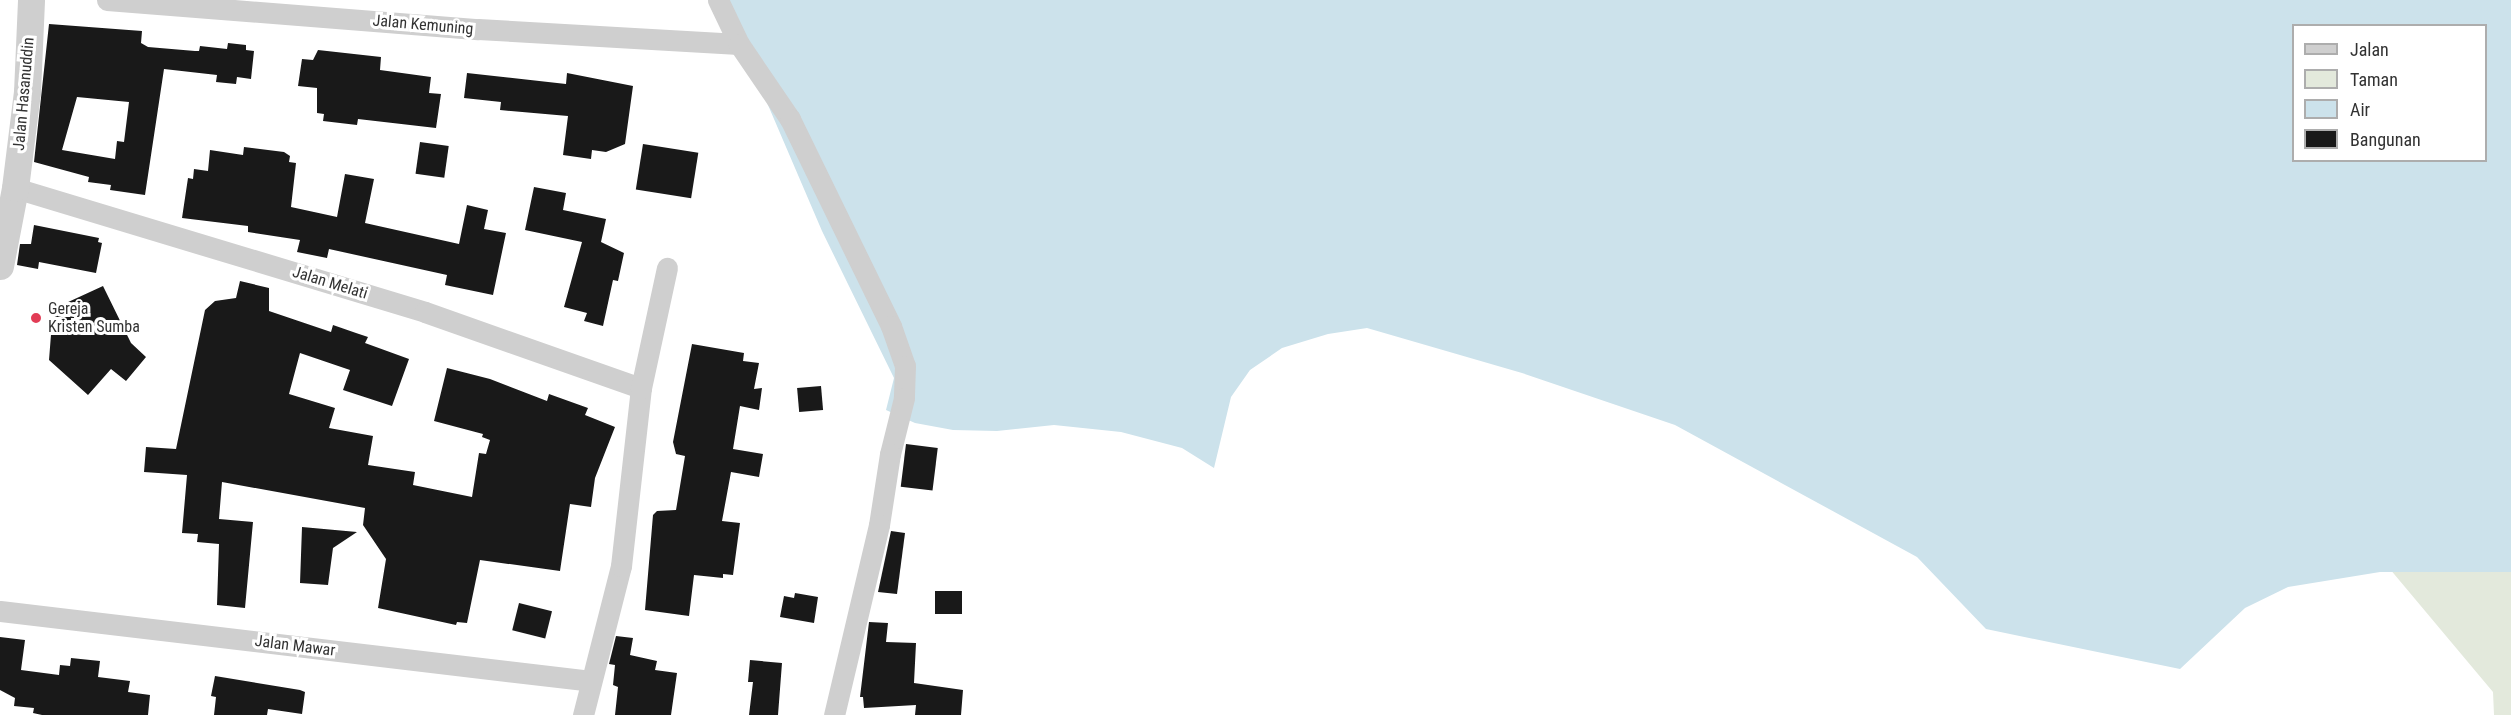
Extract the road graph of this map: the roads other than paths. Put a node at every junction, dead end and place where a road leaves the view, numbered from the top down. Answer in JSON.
{"nodes":[{"id":1,"x":32,"y":0,"type":"edge"},
{"id":2,"x":107,"y":0,"type":"edge"},
{"id":3,"x":718,"y":0,"type":"edge"},
{"id":4,"x":739,"y":44,"type":"junction"},
{"id":5,"x":15,"y":188,"type":"junction"},
{"id":6,"x":0,"y":266,"type":"edge"},
{"id":7,"x":667,"y":268,"type":"dead end"},
{"id":8,"x":641,"y":388,"type":"junction"},
{"id":9,"x":0,"y":611,"type":"edge"},
{"id":10,"x":591,"y":681,"type":"junction"},
{"id":11,"x":583,"y":715,"type":"edge"},
{"id":12,"x":834,"y":715,"type":"edge"}],
"edges":[{"from":1,"to":5,"type":"street","name":"Jalan Hasanuddin"},
{"from":2,"to":4,"type":"street","name":"Jalan Kemuning"},
{"from":3,"to":4,"type":"street"},
{"from":4,"to":12,"type":"street"},
{"from":5,"to":6,"type":"street","name":"Jalan Hasanuddin"},
{"from":5,"to":8,"type":"street","name":"Jalan Melati"},
{"from":7,"to":8,"type":"street"},
{"from":8,"to":10,"type":"street"},
{"from":9,"to":10,"type":"street","name":"Jalan Mawar"},
{"from":10,"to":11,"type":"street"}]}
